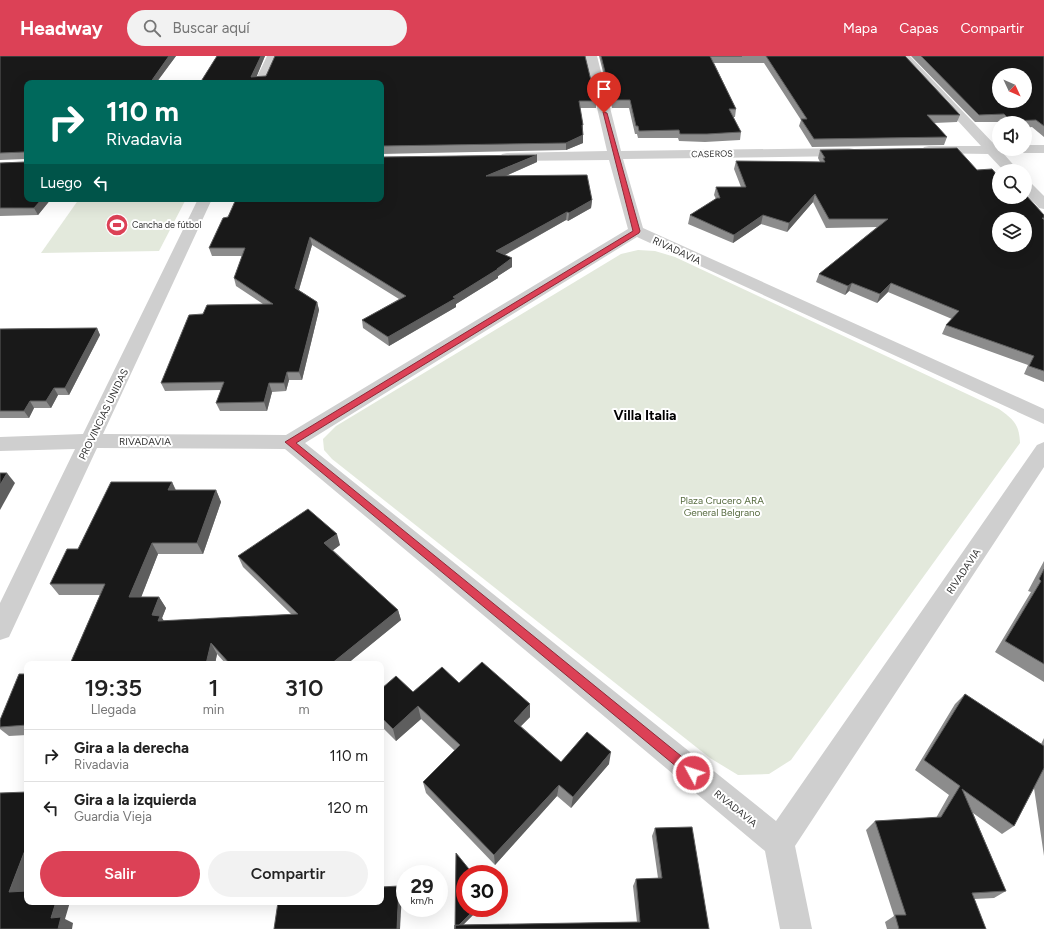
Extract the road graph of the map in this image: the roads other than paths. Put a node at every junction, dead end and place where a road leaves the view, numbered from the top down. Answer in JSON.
{"nodes":[{"id":1,"x":273,"y":56,"type":"edge"},
{"id":2,"x":591,"y":56,"type":"edge"},
{"id":3,"x":904,"y":56,"type":"edge"},
{"id":4,"x":261,"y":80,"type":"edge"},
{"id":5,"x":1032,"y":149,"type":"edge"},
{"id":6,"x":1044,"y":149,"type":"edge"},
{"id":7,"x":992,"y":150,"type":"joint"},
{"id":8,"x":913,"y":151,"type":"edge"},
{"id":9,"x":858,"y":152,"type":"edge"},
{"id":10,"x":615,"y":155,"type":"junction"},
{"id":11,"x":998,"y":156,"type":"edge"},
{"id":12,"x":490,"y":157,"type":"edge"},
{"id":13,"x":1005,"y":164,"type":"edge"},
{"id":14,"x":1032,"y":192,"type":"edge"},
{"id":15,"x":204,"y":202,"type":"edge"},
{"id":16,"x":1044,"y":205,"type":"edge"},
{"id":17,"x":636,"y":231,"type":"junction"},
{"id":18,"x":1044,"y":417,"type":"edge"},
{"id":19,"x":90,"y":441,"type":"junction"},
{"id":20,"x":290,"y":442,"type":"junction"},
{"id":21,"x":0,"y":444,"type":"edge"},
{"id":22,"x":1044,"y":450,"type":"edge"},
{"id":23,"x":0,"y":629,"type":"edge"},
{"id":24,"x":779,"y":843,"type":"junction"},
{"id":25,"x":796,"y":929,"type":"edge"}],
"edges":[{"from":1,"to":4,"type":"street"},
{"from":2,"to":10,"type":"street"},
{"from":3,"to":7,"type":"street"},
{"from":5,"to":6,"type":"street"},
{"from":7,"to":8,"type":"street"},
{"from":9,"to":10,"type":"street","name":"CASEROS"},
{"from":10,"to":12,"type":"street","name":"CASEROS"},
{"from":10,"to":17,"type":"street"},
{"from":11,"to":13,"type":"street"},
{"from":14,"to":16,"type":"street"},
{"from":15,"to":19,"type":"street","name":"PROVINCIAS UNIDAS"},
{"from":17,"to":18,"type":"street","name":"RIVADAVIA"},
{"from":17,"to":20,"type":"street"},
{"from":19,"to":20,"type":"street","name":"RIVADAVIA"},
{"from":19,"to":21,"type":"street","name":"RIVADAVIA"},
{"from":19,"to":23,"type":"street","name":"PROVINCIAS UNIDAS"},
{"from":20,"to":24,"type":"street","name":"RIVADAVIA"},
{"from":22,"to":24,"type":"street","name":"RIVADAVIA"},
{"from":24,"to":25,"type":"street"}]}
